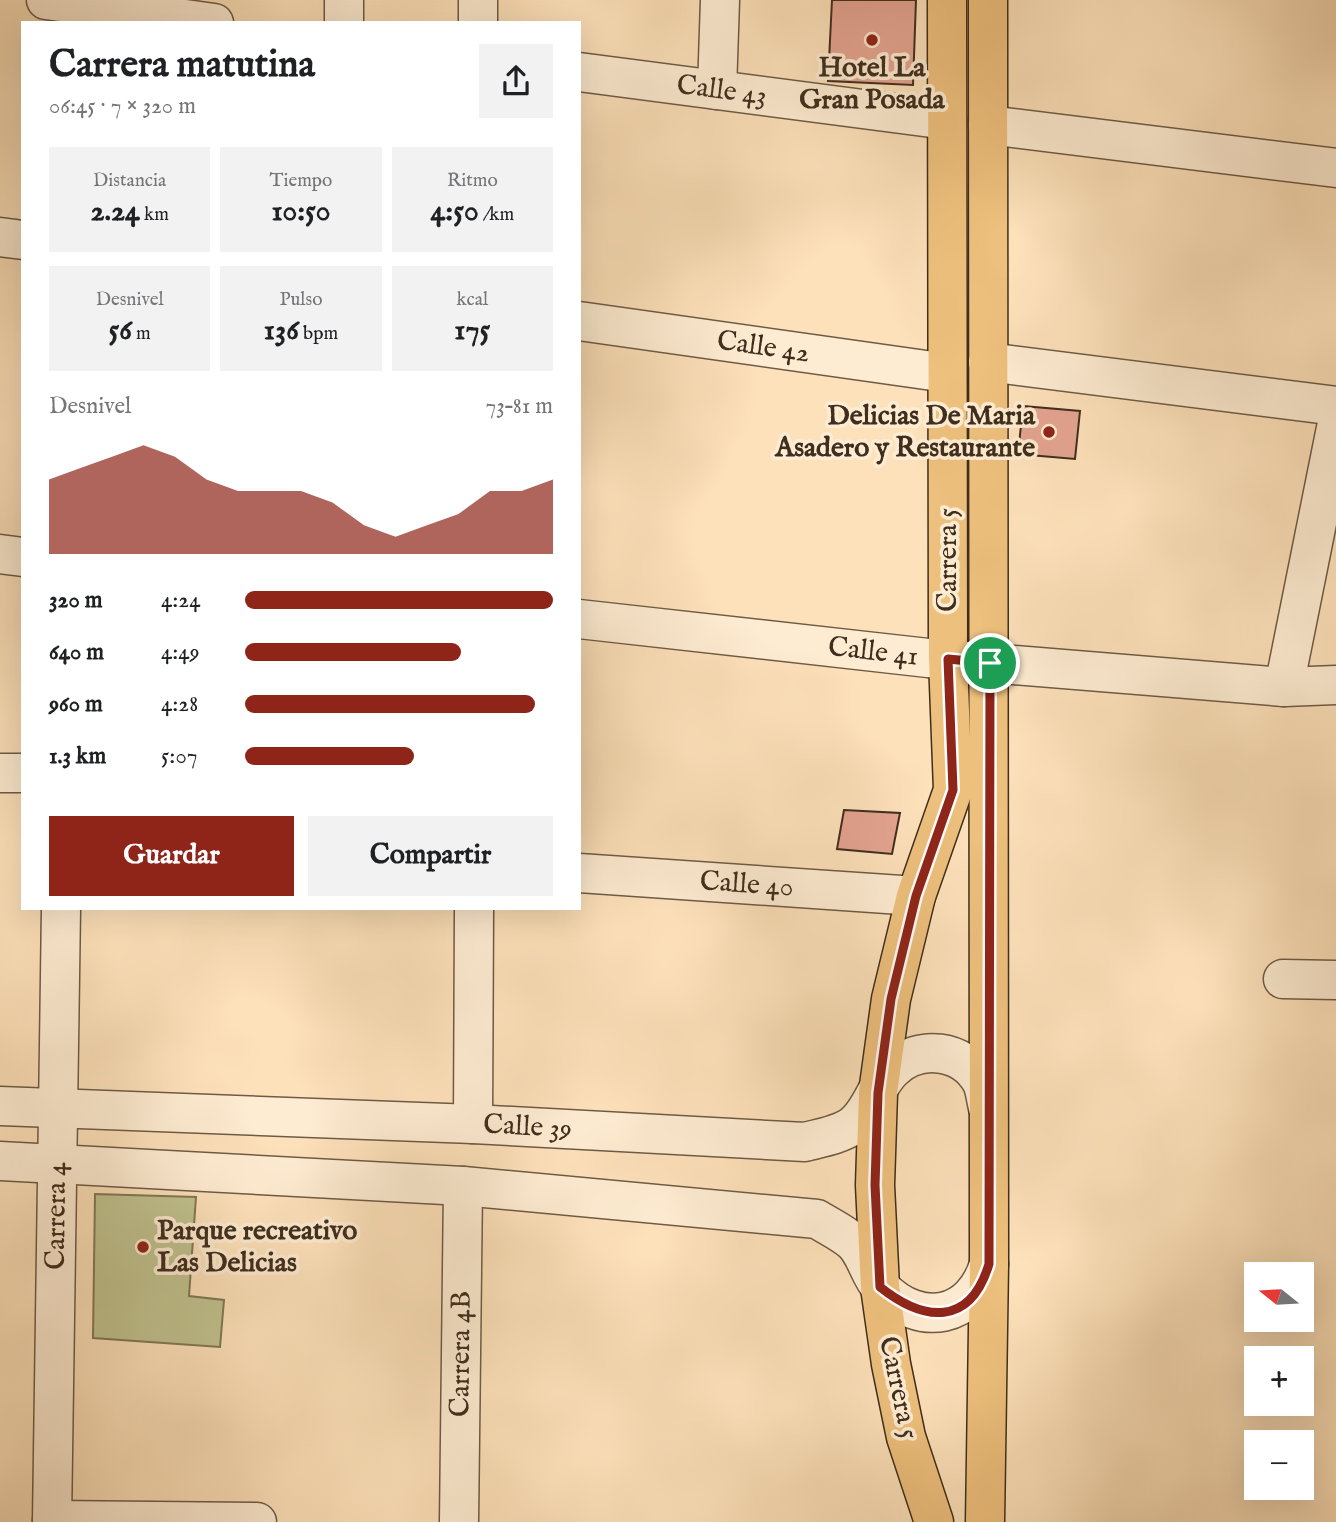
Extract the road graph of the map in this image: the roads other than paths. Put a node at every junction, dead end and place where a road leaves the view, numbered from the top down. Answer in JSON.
{"nodes":[{"id":1,"x":344,"y":0,"type":"edge"},
{"id":2,"x":478,"y":0,"type":"edge"},
{"id":3,"x":720,"y":0,"type":"edge"},
{"id":4,"x":947,"y":0,"type":"edge"},
{"id":5,"x":988,"y":0,"type":"edge"},
{"id":6,"x":67,"y":7,"type":"edge"},
{"id":7,"x":196,"y":21,"type":"edge"},
{"id":8,"x":344,"y":21,"type":"edge"},
{"id":9,"x":478,"y":21,"type":"edge"},
{"id":10,"x":581,"y":72,"type":"edge"},
{"id":11,"x":717,"y":90,"type":"junction"},
{"id":12,"x":947,"y":120,"type":"junction"},
{"id":13,"x":988,"y":124,"type":"junction"},
{"id":14,"x":1336,"y":169,"type":"edge"},
{"id":15,"x":0,"y":237,"type":"edge"},
{"id":16,"x":21,"y":240,"type":"edge"},
{"id":17,"x":581,"y":321,"type":"edge"},
{"id":18,"x":988,"y":362,"type":"junction"},
{"id":19,"x":947,"y":373,"type":"junction"},
{"id":20,"x":1336,"y":406,"type":"edge"},
{"id":21,"x":1336,"y":428,"type":"edge"},
{"id":22,"x":0,"y":554,"type":"edge"},
{"id":23,"x":21,"y":557,"type":"edge"},
{"id":24,"x":581,"y":618,"type":"edge"},
{"id":25,"x":948,"y":659,"type":"junction"},
{"id":26,"x":990,"y":663,"type":"junction"},
{"id":27,"x":1336,"y":685,"type":"edge"},
{"id":28,"x":1284,"y":687,"type":"junction"},
{"id":29,"x":0,"y":773,"type":"edge"},
{"id":30,"x":21,"y":773,"type":"edge"},
{"id":31,"x":581,"y":873,"type":"edge"},
{"id":32,"x":916,"y":896,"type":"junction"},
{"id":33,"x":61,"y":910,"type":"edge"},
{"id":34,"x":474,"y":910,"type":"edge"},
{"id":35,"x":1283,"y":979,"type":"dead end"},
{"id":36,"x":1336,"y":980,"type":"edge"},
{"id":37,"x":878,"y":1093,"type":"junction"},
{"id":38,"x":0,"y":1106,"type":"edge"},
{"id":39,"x":58,"y":1107,"type":"junction"},
{"id":40,"x":988,"y":1108,"type":"junction"},
{"id":41,"x":473,"y":1124,"type":"junction"},
{"id":42,"x":0,"y":1161,"type":"edge"},
{"id":43,"x":57,"y":1163,"type":"junction"},
{"id":44,"x":463,"y":1186,"type":"junction"},
{"id":45,"x":989,"y":1264,"type":"junction"},
{"id":46,"x":880,"y":1287,"type":"junction"},
{"id":47,"x":52,"y":1521,"type":"edge"},
{"id":48,"x":257,"y":1522,"type":"edge"},
{"id":49,"x":459,"y":1522,"type":"edge"},
{"id":50,"x":934,"y":1522,"type":"edge"},
{"id":51,"x":985,"y":1522,"type":"edge"}],
"edges":[{"from":1,"to":8,"type":"street"},
{"from":2,"to":9,"type":"street"},
{"from":3,"to":11,"type":"street"},
{"from":4,"to":12,"type":"main road","name":"Carrera 5"},
{"from":5,"to":13,"type":"main road","name":"Carrera 5"},
{"from":6,"to":7,"type":"street"},
{"from":10,"to":11,"type":"street","name":"Calle 43"},
{"from":11,"to":12,"type":"street","name":"Calle 43"},
{"from":12,"to":19,"type":"main road","name":"Carrera 5"},
{"from":13,"to":14,"type":"street"},
{"from":13,"to":18,"type":"main road","name":"Carrera 5"},
{"from":15,"to":16,"type":"street"},
{"from":17,"to":19,"type":"street","name":"Calle 42"},
{"from":18,"to":20,"type":"street"},
{"from":18,"to":26,"type":"main road","name":"Carrera 5"},
{"from":19,"to":25,"type":"main road","name":"Carrera 5"},
{"from":21,"to":28,"type":"street"},
{"from":22,"to":23,"type":"street"},
{"from":24,"to":25,"type":"street","name":"Calle 41"},
{"from":25,"to":26,"type":"street","name":"Calle 41"},
{"from":25,"to":32,"type":"main road","name":"Carrera 5"},
{"from":26,"to":28,"type":"street","name":"Calle 41"},
{"from":26,"to":40,"type":"main road","name":"Carrera 5"},
{"from":27,"to":28,"type":"street","name":"Calle 41"},
{"from":29,"to":30,"type":"street"},
{"from":31,"to":32,"type":"street","name":"Calle 40"},
{"from":32,"to":37,"type":"main road","name":"Carrera 5"},
{"from":33,"to":39,"type":"street","name":"Carrera 4"},
{"from":34,"to":41,"type":"street"},
{"from":35,"to":36,"type":"street"},
{"from":37,"to":40,"type":"street","name":"Calle 39"},
{"from":37,"to":41,"type":"street","name":"Calle 39"},
{"from":37,"to":46,"type":"main road","name":"Carrera 5"},
{"from":38,"to":39,"type":"street","name":"Calle 39"},
{"from":39,"to":41,"type":"street","name":"Calle 39"},
{"from":39,"to":43,"type":"street","name":"Carrera 4"},
{"from":40,"to":45,"type":"main road","name":"Carrera 5"},
{"from":42,"to":43,"type":"street"},
{"from":43,"to":44,"type":"street"},
{"from":43,"to":47,"type":"street","name":"Carrera 4"},
{"from":44,"to":46,"type":"street"},
{"from":44,"to":49,"type":"street","name":"Carrera 4B"},
{"from":45,"to":46,"type":"street"},
{"from":45,"to":51,"type":"main road","name":"Carrera 5"},
{"from":46,"to":50,"type":"main road","name":"Carrera 5"},
{"from":47,"to":48,"type":"street"}]}
